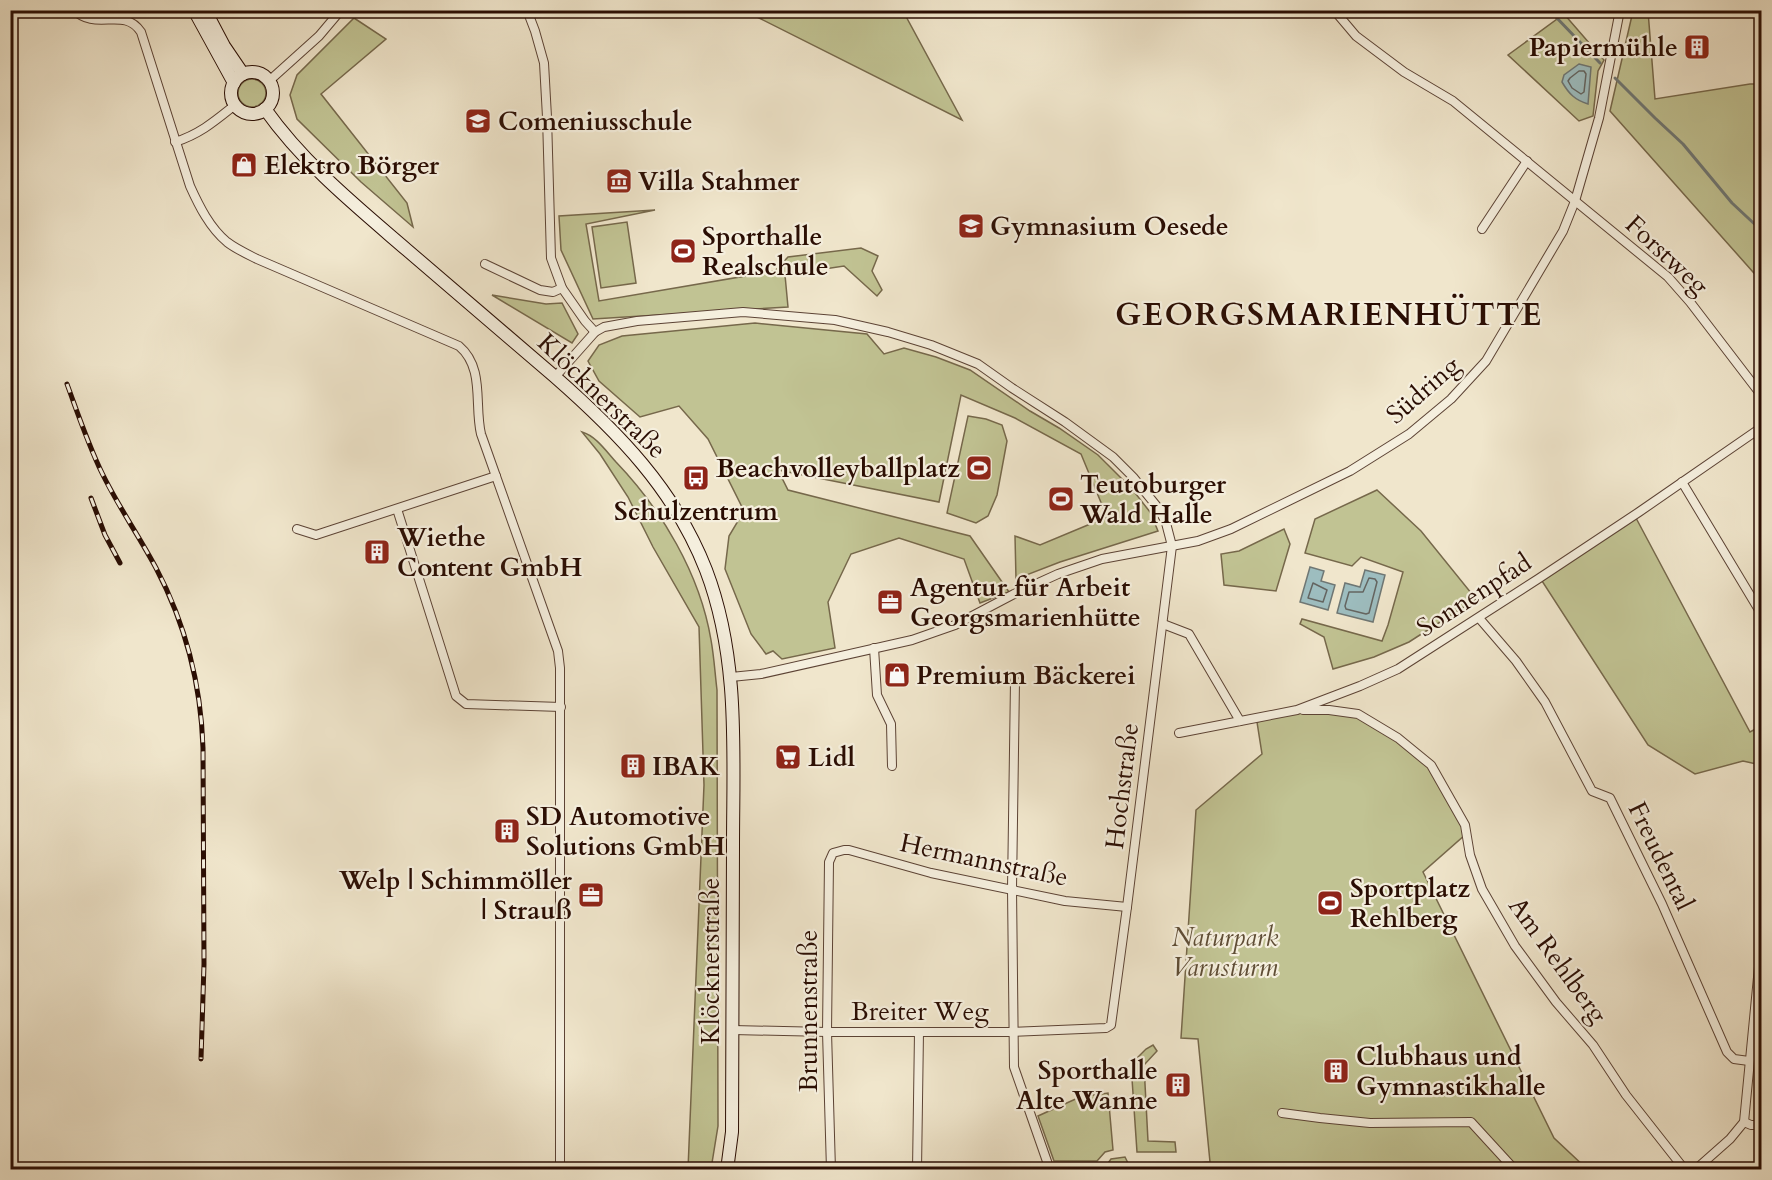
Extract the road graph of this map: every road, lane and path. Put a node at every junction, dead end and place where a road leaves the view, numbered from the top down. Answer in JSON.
{"nodes":[{"id":1,"x":74,"y":10,"type":"edge"},
{"id":2,"x":194,"y":10,"type":"edge"},
{"id":3,"x":205,"y":10,"type":"edge"},
{"id":4,"x":341,"y":10,"type":"edge"},
{"id":5,"x":527,"y":10,"type":"edge"},
{"id":6,"x":1334,"y":10,"type":"edge"},
{"id":7,"x":1620,"y":10,"type":"edge"},
{"id":8,"x":239,"y":79,"type":"junction"},
{"id":9,"x":269,"y":81,"type":"junction"},
{"id":10,"x":235,"y":105,"type":"junction"},
{"id":11,"x":265,"y":109,"type":"junction"},
{"id":12,"x":175,"y":142,"type":"junction"},
{"id":13,"x":1527,"y":161,"type":"junction"},
{"id":14,"x":1575,"y":201,"type":"junction"},
{"id":15,"x":1482,"y":229,"type":"dead end"},
{"id":16,"x":485,"y":264,"type":"dead end"},
{"id":17,"x":562,"y":288,"type":"junction"},
{"id":18,"x":595,"y":332,"type":"junction"},
{"id":19,"x":555,"y":378,"type":"junction"},
{"id":20,"x":1761,"y":396,"type":"edge"},
{"id":21,"x":1761,"y":427,"type":"edge"},
{"id":22,"x":496,"y":476,"type":"junction"},
{"id":23,"x":1682,"y":482,"type":"junction"},
{"id":24,"x":397,"y":509,"type":"junction"},
{"id":25,"x":297,"y":529,"type":"dead end"},
{"id":26,"x":1172,"y":546,"type":"junction"},
{"id":27,"x":1761,"y":615,"type":"edge"},
{"id":28,"x":1479,"y":618,"type":"junction"},
{"id":29,"x":1163,"y":624,"type":"junction"},
{"id":30,"x":874,"y":648,"type":"junction"},
{"id":31,"x":731,"y":677,"type":"junction"},
{"id":32,"x":1015,"y":681,"type":"dead end"},
{"id":33,"x":561,"y":707,"type":"junction"},
{"id":34,"x":1297,"y":710,"type":"junction"},
{"id":35,"x":1240,"y":721,"type":"junction"},
{"id":36,"x":1179,"y":733,"type":"dead end"},
{"id":37,"x":892,"y":766,"type":"dead end"},
{"id":38,"x":833,"y":853,"type":"joint"},
{"id":39,"x":1012,"y":889,"type":"junction"},
{"id":40,"x":1127,"y":908,"type":"junction"},
{"id":41,"x":1761,"y":936,"type":"edge"},
{"id":42,"x":1106,"y":1028,"type":"joint"},
{"id":43,"x":733,"y":1030,"type":"junction"},
{"id":44,"x":827,"y":1032,"type":"junction"},
{"id":45,"x":919,"y":1032,"type":"junction"},
{"id":46,"x":1012,"y":1032,"type":"junction"},
{"id":47,"x":1749,"y":1061,"type":"junction"},
{"id":48,"x":1282,"y":1113,"type":"dead end"},
{"id":49,"x":1744,"y":1122,"type":"junction"},
{"id":50,"x":1761,"y":1125,"type":"edge"},
{"id":51,"x":560,"y":1170,"type":"edge"},
{"id":52,"x":727,"y":1170,"type":"edge"},
{"id":53,"x":831,"y":1170,"type":"edge"},
{"id":54,"x":917,"y":1170,"type":"edge"},
{"id":55,"x":1050,"y":1170,"type":"edge"},
{"id":56,"x":1515,"y":1170,"type":"edge"},
{"id":57,"x":1685,"y":1170,"type":"edge"},
{"id":58,"x":1695,"y":1170,"type":"edge"}],
"edges":[{"from":1,"to":12,"type":"street"},
{"from":2,"to":8,"type":"main road"},
{"from":3,"to":8,"type":"main road"},
{"from":4,"to":9,"type":"street"},
{"from":5,"to":17,"type":"street"},
{"from":6,"to":13,"type":"street","name":"Forstweg"},
{"from":7,"to":14,"type":"street","name":"Südring"},
{"from":8,"to":9,"type":"main road"},
{"from":8,"to":10,"type":"main road"},
{"from":9,"to":11,"type":"main road"},
{"from":10,"to":11,"type":"main road"},
{"from":10,"to":12,"type":"street"},
{"from":11,"to":19,"type":"main road","name":"Klöcknerstraße"},
{"from":12,"to":22,"type":"street"},
{"from":13,"to":14,"type":"street","name":"Forstweg"},
{"from":13,"to":15,"type":"street"},
{"from":14,"to":20,"type":"street","name":"Forstweg"},
{"from":14,"to":26,"type":"street","name":"Südring"},
{"from":16,"to":17,"type":"street"},
{"from":17,"to":18,"type":"street"},
{"from":18,"to":19,"type":"street"},
{"from":18,"to":26,"type":"street"},
{"from":19,"to":31,"type":"main road","name":"Klöcknerstraße"},
{"from":21,"to":23,"type":"street","name":"Sonnenpfad"},
{"from":22,"to":24,"type":"street"},
{"from":22,"to":33,"type":"street"},
{"from":23,"to":27,"type":"street"},
{"from":23,"to":28,"type":"street","name":"Sonnenpfad"},
{"from":24,"to":25,"type":"street"},
{"from":24,"to":33,"type":"street"},
{"from":26,"to":29,"type":"street","name":"Hochstraße"},
{"from":26,"to":30,"type":"street","name":"Südring"},
{"from":28,"to":34,"type":"street","name":"Sonnenpfad"},
{"from":28,"to":47,"type":"street","name":"Freudental"},
{"from":29,"to":35,"type":"street"},
{"from":29,"to":40,"type":"street","name":"Hochstraße"},
{"from":30,"to":31,"type":"street","name":"Südring"},
{"from":30,"to":37,"type":"street"},
{"from":31,"to":43,"type":"main road","name":"Klöcknerstraße"},
{"from":32,"to":39,"type":"street"},
{"from":33,"to":51,"type":"street"},
{"from":34,"to":35,"type":"street","name":"Sonnenpfad"},
{"from":34,"to":57,"type":"street","name":"Am Rehlberg"},
{"from":35,"to":36,"type":"street","name":"Sonnenpfad"},
{"from":38,"to":39,"type":"street","name":"Hermannstraße"},
{"from":38,"to":44,"type":"street","name":"Brunnenstraße"},
{"from":39,"to":40,"type":"street","name":"Hermannstraße"},
{"from":39,"to":46,"type":"street"},
{"from":40,"to":42,"type":"street","name":"Hochstraße"},
{"from":41,"to":47,"type":"street"},
{"from":42,"to":46,"type":"street","name":"Breiter Weg"},
{"from":43,"to":44,"type":"street","name":"Breiter Weg"},
{"from":43,"to":52,"type":"main road","name":"Klöcknerstraße"},
{"from":44,"to":45,"type":"street","name":"Breiter Weg"},
{"from":44,"to":53,"type":"street","name":"Brunnenstraße"},
{"from":45,"to":46,"type":"street","name":"Breiter Weg"},
{"from":45,"to":54,"type":"street"},
{"from":46,"to":55,"type":"street"},
{"from":47,"to":49,"type":"street"},
{"from":48,"to":56,"type":"street"},
{"from":49,"to":50,"type":"street"},
{"from":49,"to":58,"type":"street"}]}
